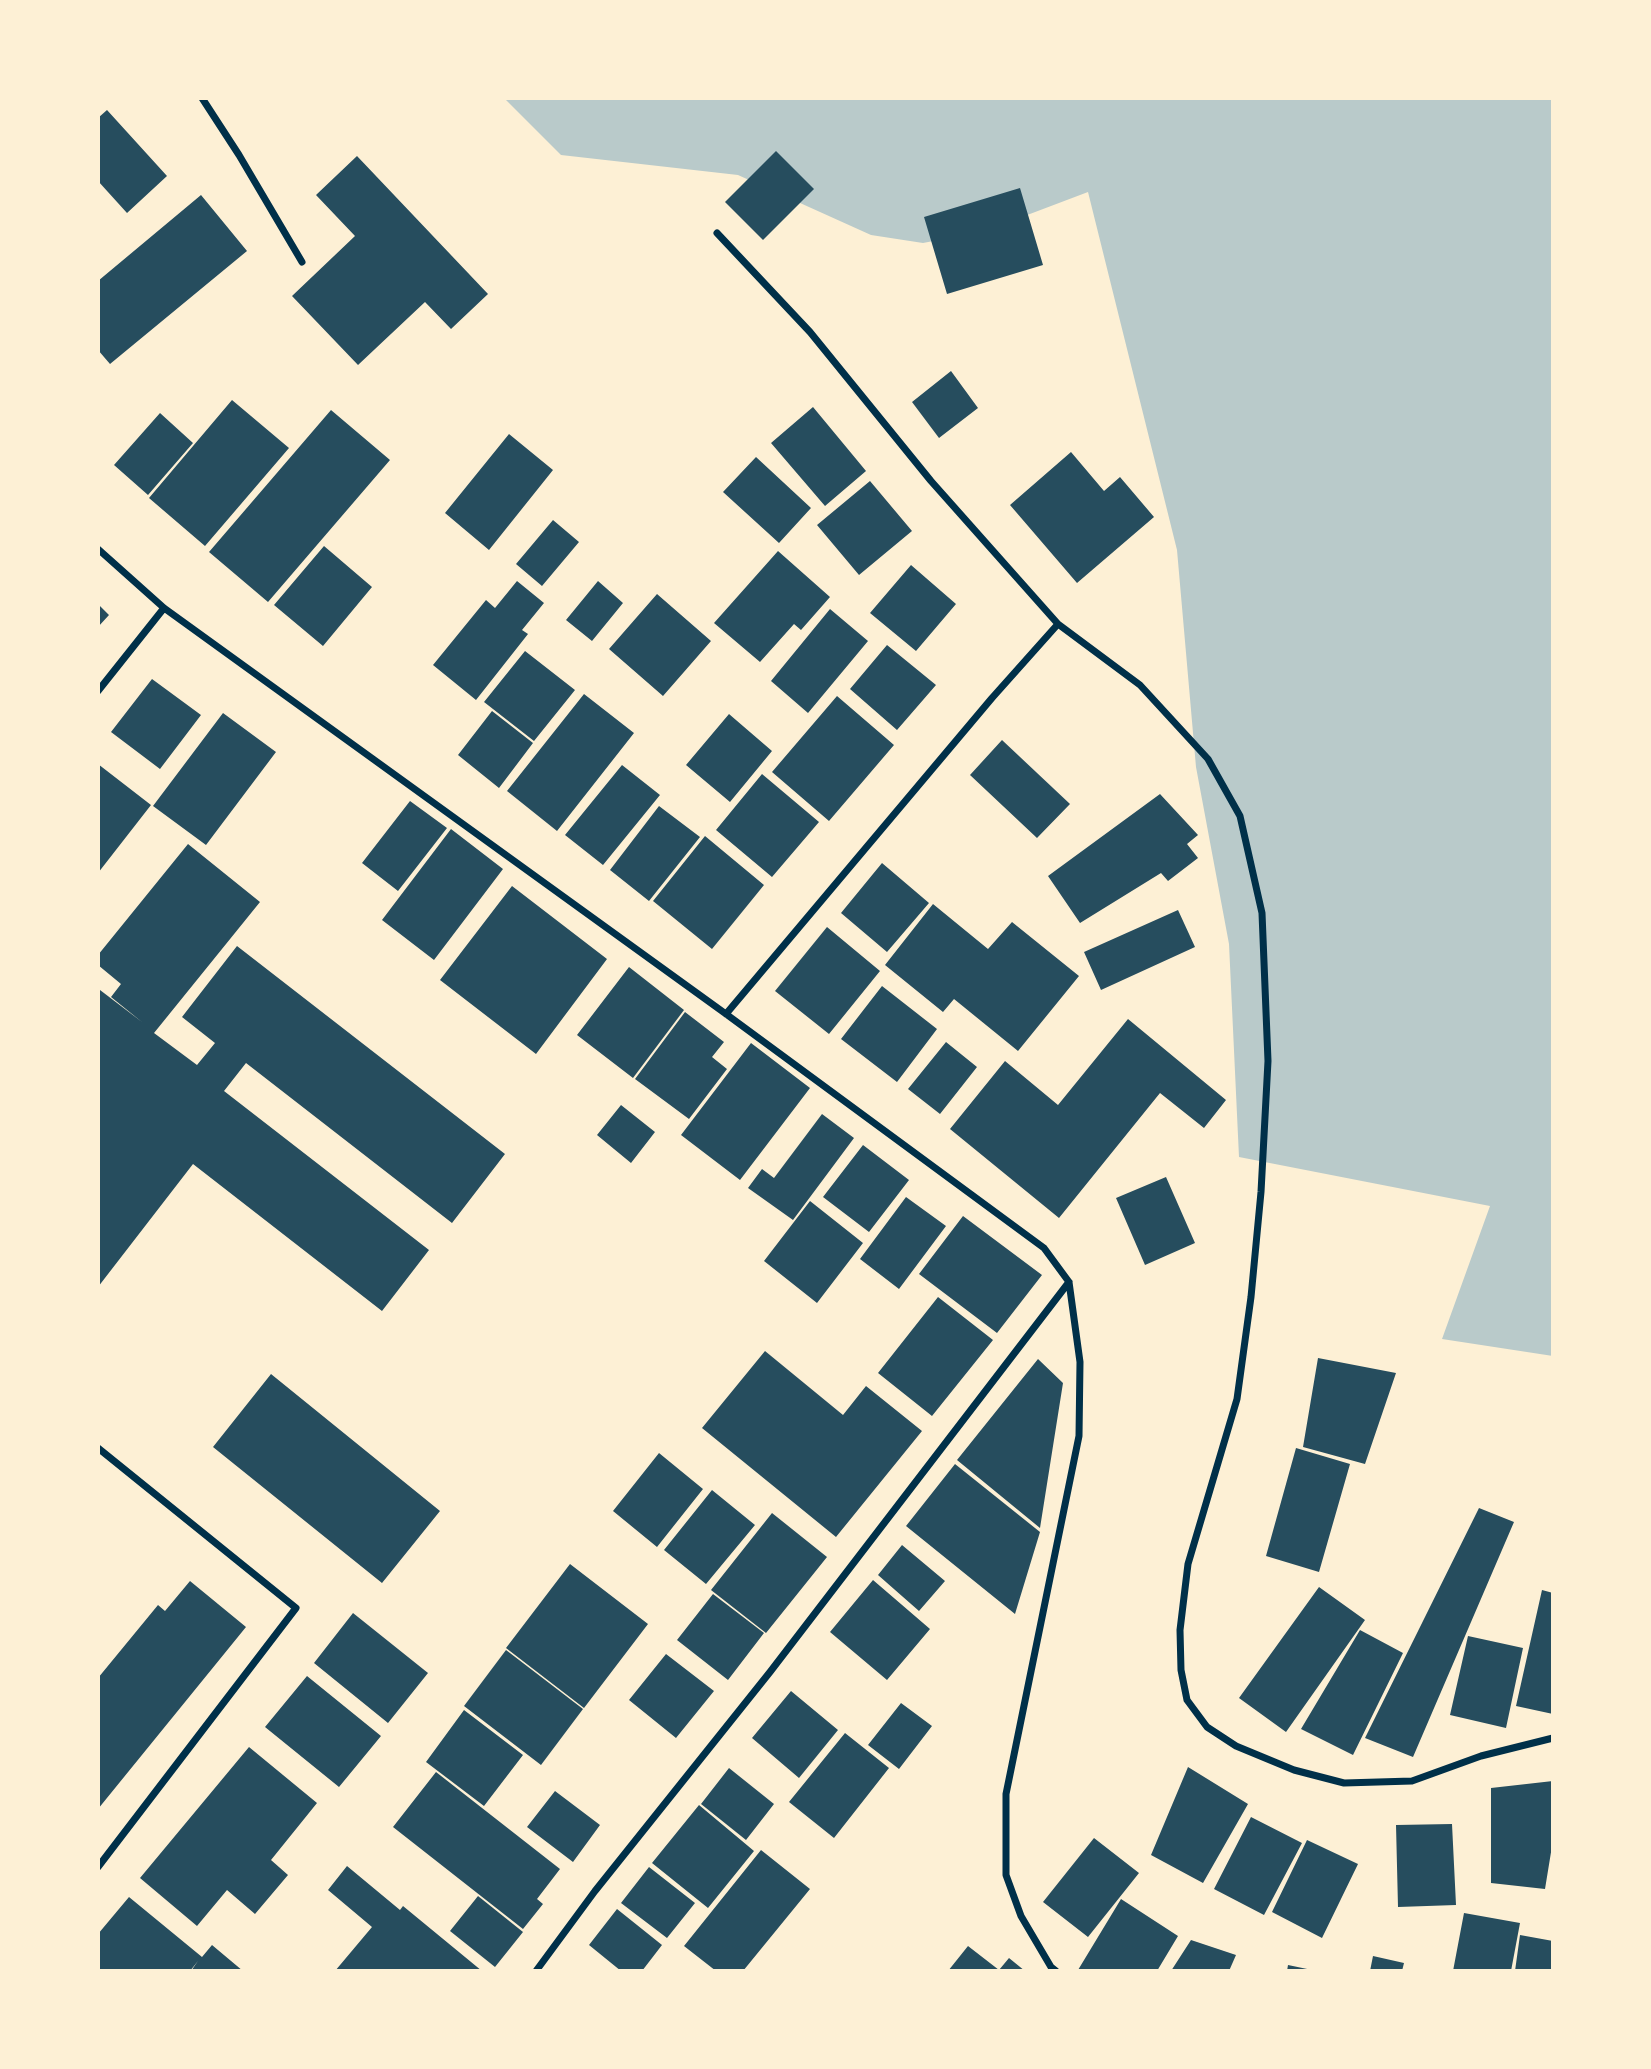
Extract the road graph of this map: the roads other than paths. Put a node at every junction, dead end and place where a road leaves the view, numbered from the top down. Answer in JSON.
{"nodes":[{"id":1,"x":202,"y":98,"type":"edge"},
{"id":2,"x":717,"y":233,"type":"dead end"},
{"id":3,"x":302,"y":262,"type":"dead end"},
{"id":4,"x":98,"y":549,"type":"edge"},
{"id":5,"x":164,"y":608,"type":"junction"},
{"id":6,"x":1059,"y":624,"type":"junction"},
{"id":7,"x":98,"y":691,"type":"edge"},
{"id":8,"x":726,"y":1014,"type":"junction"},
{"id":9,"x":1069,"y":1282,"type":"junction"},
{"id":10,"x":98,"y":1448,"type":"edge"},
{"id":11,"x":1553,"y":1738,"type":"edge"},
{"id":12,"x":98,"y":1867,"type":"edge"},
{"id":13,"x":536,"y":1971,"type":"edge"},
{"id":14,"x":1055,"y":1971,"type":"edge"}],
"edges":[{"from":1,"to":3,"type":"street"},
{"from":2,"to":6,"type":"street"},
{"from":4,"to":5,"type":"street"},
{"from":5,"to":7,"type":"street"},
{"from":5,"to":8,"type":"street"},
{"from":6,"to":8,"type":"street"},
{"from":6,"to":11,"type":"street"},
{"from":8,"to":9,"type":"street"},
{"from":9,"to":13,"type":"street"},
{"from":9,"to":14,"type":"street"},
{"from":10,"to":12,"type":"street"}]}
